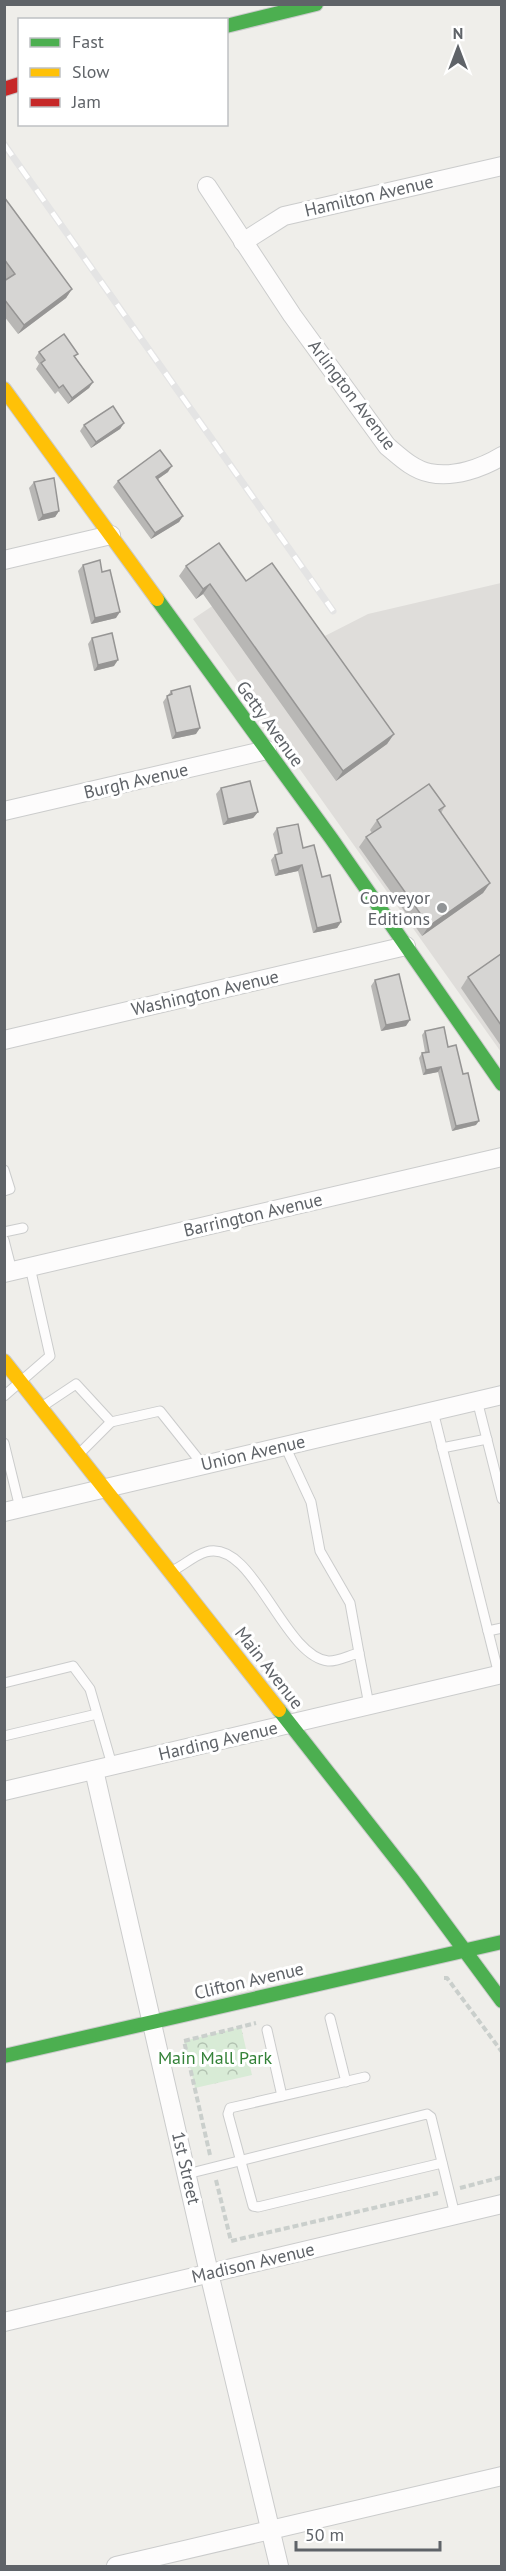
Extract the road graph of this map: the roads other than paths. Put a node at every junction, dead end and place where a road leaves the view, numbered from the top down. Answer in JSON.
{"nodes":[{"id":1,"x":307,"y":6,"type":"edge"},
{"id":2,"x":228,"y":26,"type":"edge"},
{"id":3,"x":501,"y":166,"type":"edge"},
{"id":4,"x":207,"y":186,"type":"dead end"},
{"id":5,"x":243,"y":242,"type":"junction"},
{"id":6,"x":4,"y":389,"type":"edge"},
{"id":7,"x":501,"y":456,"type":"edge"},
{"id":8,"x":111,"y":535,"type":"junction"},
{"id":9,"x":4,"y":560,"type":"edge"},
{"id":10,"x":267,"y":750,"type":"junction"},
{"id":11,"x":4,"y":811,"type":"edge"},
{"id":12,"x":406,"y":946,"type":"junction"},
{"id":13,"x":4,"y":1040,"type":"edge"},
{"id":14,"x":501,"y":1084,"type":"edge"},
{"id":15,"x":501,"y":1157,"type":"edge"},
{"id":16,"x":4,"y":1170,"type":"edge"},
{"id":17,"x":4,"y":1191,"type":"edge"},
{"id":18,"x":23,"y":1228,"type":"dead end"},
{"id":19,"x":4,"y":1232,"type":"edge"},
{"id":20,"x":4,"y":1240,"type":"edge"},
{"id":21,"x":30,"y":1267,"type":"junction"},
{"id":22,"x":8,"y":1272,"type":"edge"},
{"id":23,"x":4,"y":1361,"type":"edge"},
{"id":24,"x":21,"y":1382,"type":"junction"},
{"id":25,"x":501,"y":1395,"type":"edge"},
{"id":26,"x":4,"y":1396,"type":"edge"},
{"id":27,"x":477,"y":1400,"type":"junction"},
{"id":28,"x":40,"y":1407,"type":"junction"},
{"id":29,"x":433,"y":1411,"type":"junction"},
{"id":30,"x":111,"y":1422,"type":"junction"},
{"id":31,"x":487,"y":1439,"type":"junction"},
{"id":32,"x":4,"y":1443,"type":"edge"},
{"id":33,"x":285,"y":1446,"type":"junction"},
{"id":34,"x":442,"y":1448,"type":"junction"},
{"id":35,"x":78,"y":1455,"type":"junction"},
{"id":36,"x":203,"y":1465,"type":"junction"},
{"id":37,"x":104,"y":1488,"type":"junction"},
{"id":38,"x":501,"y":1499,"type":"edge"},
{"id":39,"x":12,"y":1510,"type":"edge"},
{"id":40,"x":170,"y":1572,"type":"junction"},
{"id":41,"x":501,"y":1629,"type":"edge"},
{"id":42,"x":488,"y":1631,"type":"junction"},
{"id":43,"x":359,"y":1653,"type":"junction"},
{"id":44,"x":500,"y":1674,"type":"edge"},
{"id":45,"x":4,"y":1683,"type":"edge"},
{"id":46,"x":369,"y":1705,"type":"junction"},
{"id":47,"x":97,"y":1714,"type":"junction"},
{"id":48,"x":290,"y":1724,"type":"junction"},
{"id":49,"x":4,"y":1736,"type":"edge"},
{"id":50,"x":103,"y":1768,"type":"junction"},
{"id":51,"x":4,"y":1791,"type":"edge"},
{"id":52,"x":501,"y":1942,"type":"edge"},
{"id":53,"x":464,"y":1950,"type":"junction"},
{"id":54,"x":501,"y":2001,"type":"edge"},
{"id":55,"x":330,"y":2018,"type":"dead end"},
{"id":56,"x":153,"y":2022,"type":"junction"},
{"id":57,"x":265,"y":2026,"type":"road end"},
{"id":58,"x":4,"y":2056,"type":"edge"},
{"id":59,"x":365,"y":2077,"type":"dead end"},
{"id":60,"x":346,"y":2082,"type":"junction"},
{"id":61,"x":282,"y":2096,"type":"junction"},
{"id":62,"x":240,"y":2160,"type":"junction"},
{"id":63,"x":442,"y":2163,"type":"junction"},
{"id":64,"x":187,"y":2174,"type":"junction"},
{"id":65,"x":501,"y":2204,"type":"edge"},
{"id":66,"x":455,"y":2215,"type":"junction"},
{"id":67,"x":209,"y":2273,"type":"junction"},
{"id":68,"x":4,"y":2322,"type":"edge"},
{"id":69,"x":501,"y":2476,"type":"edge"},
{"id":70,"x":271,"y":2530,"type":"junction"},
{"id":71,"x":116,"y":2566,"type":"edge"},
{"id":72,"x":279,"y":2566,"type":"edge"}],
"edges":[{"from":1,"to":2,"type":"main road"},
{"from":3,"to":5,"type":"street","name":"Hamilton Avenue"},
{"from":4,"to":5,"type":"street","name":"Arlington Avenue"},
{"from":5,"to":7,"type":"street","name":"Arlington Avenue"},
{"from":6,"to":8,"type":"main road","name":"Getty Avenue"},
{"from":8,"to":9,"type":"street"},
{"from":8,"to":10,"type":"main road","name":"Getty Avenue"},
{"from":10,"to":11,"type":"street","name":"Burgh Avenue"},
{"from":10,"to":12,"type":"main road","name":"Getty Avenue"},
{"from":12,"to":13,"type":"street","name":"Washington Avenue"},
{"from":12,"to":14,"type":"main road","name":"Getty Avenue"},
{"from":15,"to":21,"type":"street","name":"Barrington Avenue"},
{"from":16,"to":17,"type":"lane"},
{"from":18,"to":19,"type":"lane"},
{"from":20,"to":22,"type":"lane"},
{"from":21,"to":22,"type":"street","name":"Barrington Avenue"},
{"from":21,"to":24,"type":"lane"},
{"from":23,"to":24,"type":"main road","name":"Main Avenue"},
{"from":24,"to":26,"type":"lane"},
{"from":24,"to":28,"type":"main road","name":"Main Avenue"},
{"from":25,"to":27,"type":"street","name":"Union Avenue"},
{"from":27,"to":29,"type":"street","name":"Union Avenue"},
{"from":27,"to":31,"type":"lane"},
{"from":28,"to":30,"type":"lane"},
{"from":28,"to":35,"type":"main road","name":"Main Avenue"},
{"from":29,"to":33,"type":"street","name":"Union Avenue"},
{"from":29,"to":34,"type":"lane"},
{"from":30,"to":35,"type":"lane"},
{"from":30,"to":36,"type":"lane"},
{"from":31,"to":34,"type":"lane"},
{"from":31,"to":38,"type":"lane"},
{"from":32,"to":39,"type":"lane"},
{"from":33,"to":36,"type":"street","name":"Union Avenue"},
{"from":33,"to":43,"type":"lane"},
{"from":34,"to":42,"type":"lane"},
{"from":35,"to":37,"type":"main road","name":"Main Avenue"},
{"from":36,"to":37,"type":"street","name":"Union Avenue"},
{"from":37,"to":39,"type":"street","name":"Union Avenue"},
{"from":37,"to":40,"type":"main road","name":"Main Avenue"},
{"from":40,"to":43,"type":"lane"},
{"from":40,"to":48,"type":"main road","name":"Main Avenue"},
{"from":41,"to":42,"type":"lane"},
{"from":42,"to":44,"type":"lane"},
{"from":43,"to":46,"type":"lane"},
{"from":44,"to":46,"type":"street","name":"Harding Avenue"},
{"from":45,"to":47,"type":"lane"},
{"from":46,"to":48,"type":"street","name":"Harding Avenue"},
{"from":47,"to":49,"type":"lane"},
{"from":47,"to":50,"type":"lane"},
{"from":48,"to":50,"type":"street","name":"Harding Avenue"},
{"from":48,"to":53,"type":"main road","name":"Main Avenue"},
{"from":50,"to":51,"type":"street","name":"Harding Avenue"},
{"from":50,"to":56,"type":"street","name":"1st Street"},
{"from":52,"to":53,"type":"main road","name":"Clifton Avenue"},
{"from":53,"to":54,"type":"main road","name":"Main Avenue"},
{"from":53,"to":56,"type":"main road","name":"Clifton Avenue"},
{"from":55,"to":60,"type":"lane"},
{"from":56,"to":58,"type":"main road","name":"Clifton Avenue"},
{"from":56,"to":64,"type":"street","name":"1st Street"},
{"from":57,"to":61,"type":"lane"},
{"from":59,"to":60,"type":"lane"},
{"from":60,"to":61,"type":"lane"},
{"from":61,"to":62,"type":"lane"},
{"from":62,"to":63,"type":"lane"},
{"from":62,"to":63,"type":"lane"},
{"from":62,"to":64,"type":"lane"},
{"from":63,"to":66,"type":"lane"},
{"from":64,"to":67,"type":"street","name":"1st Street"},
{"from":65,"to":66,"type":"street","name":"Madison Avenue"},
{"from":66,"to":67,"type":"street","name":"Madison Avenue"},
{"from":67,"to":68,"type":"street","name":"Madison Avenue"},
{"from":67,"to":70,"type":"street","name":"1st Street"},
{"from":69,"to":70,"type":"street"},
{"from":70,"to":71,"type":"street"},
{"from":70,"to":72,"type":"street","name":"1st Street"}]}
